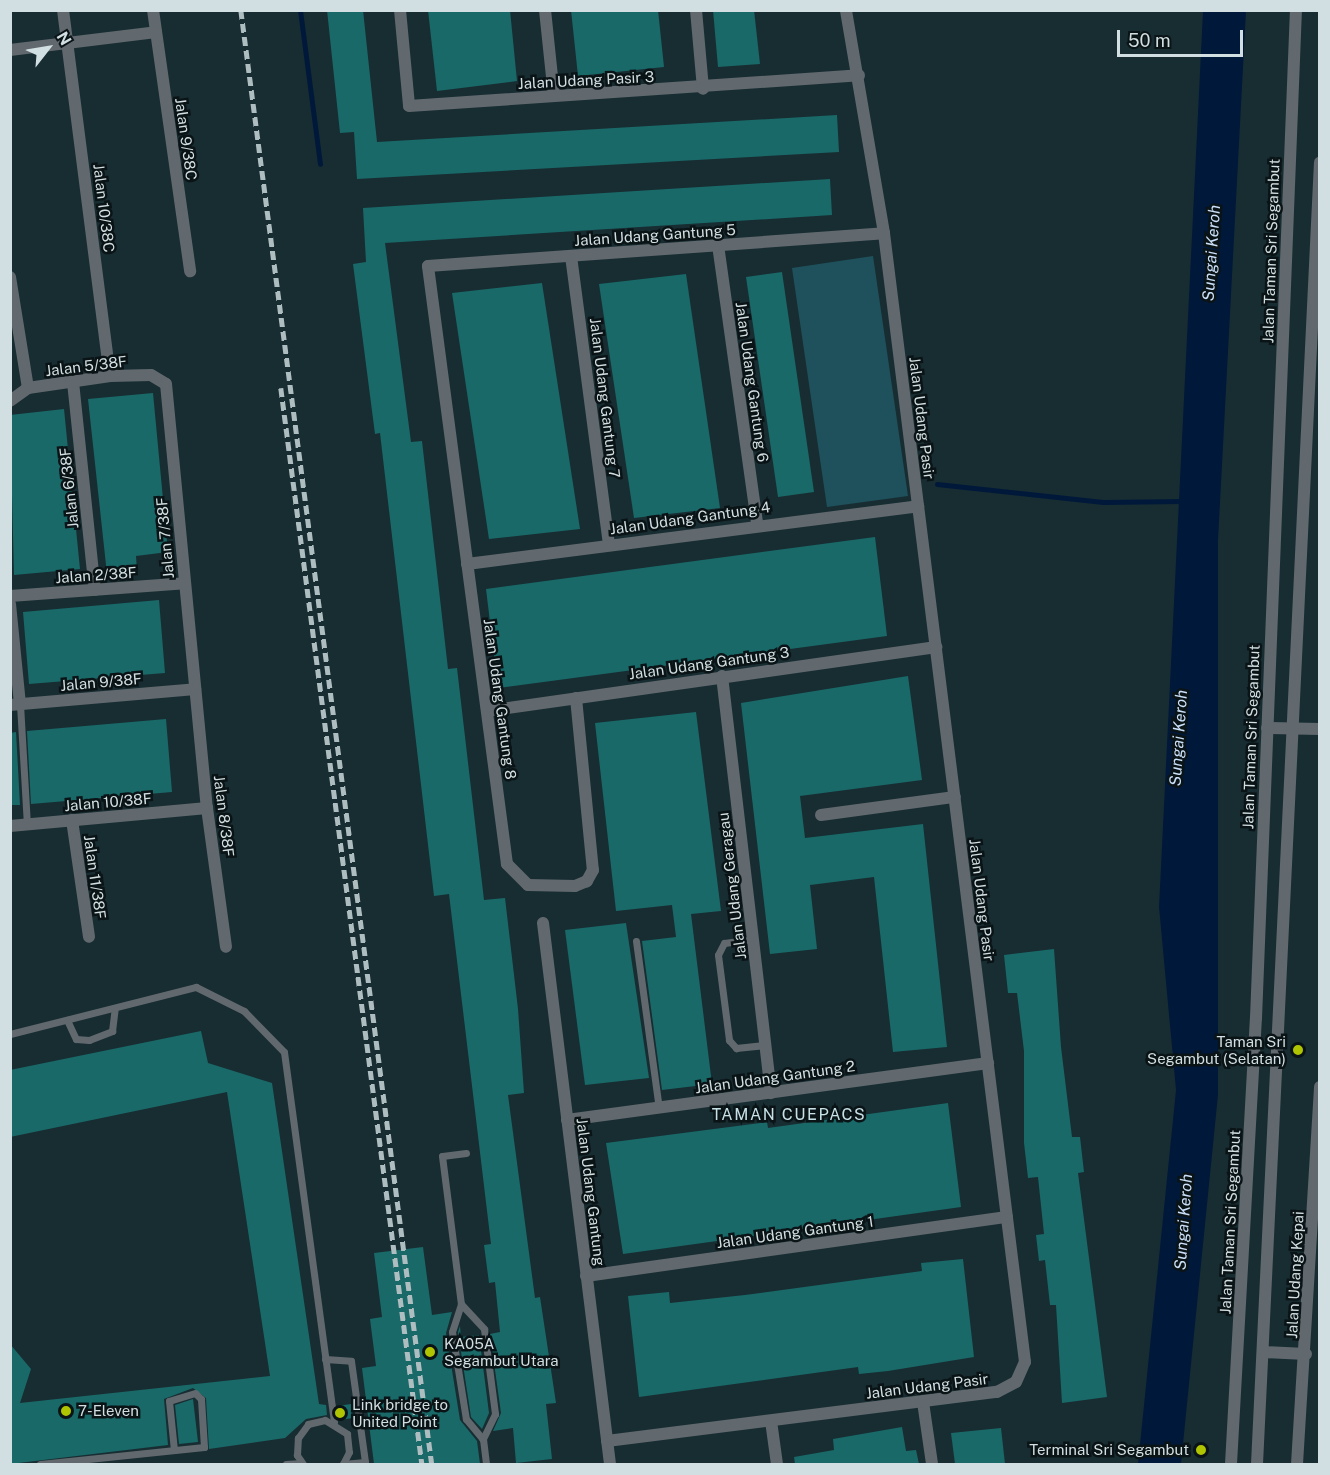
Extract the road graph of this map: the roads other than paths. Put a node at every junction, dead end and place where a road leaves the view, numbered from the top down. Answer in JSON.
{"nodes":[{"id":1,"x":63,"y":10,"type":"edge"},
{"id":2,"x":153,"y":10,"type":"edge"},
{"id":3,"x":400,"y":10,"type":"edge"},
{"id":4,"x":545,"y":10,"type":"edge"},
{"id":5,"x":696,"y":10,"type":"edge"},
{"id":6,"x":846,"y":10,"type":"edge"},
{"id":7,"x":1296,"y":10,"type":"edge"},
{"id":8,"x":156,"y":32,"type":"junction"},
{"id":9,"x":67,"y":43,"type":"junction"},
{"id":10,"x":10,"y":50,"type":"edge"},
{"id":11,"x":860,"y":75,"type":"junction"},
{"id":12,"x":703,"y":89,"type":"junction"},
{"id":13,"x":554,"y":96,"type":"junction"},
{"id":14,"x":1320,"y":163,"type":"edge"},
{"id":15,"x":884,"y":233,"type":"junction"},
{"id":16,"x":718,"y":245,"type":"junction"},
{"id":17,"x":571,"y":256,"type":"junction"},
{"id":18,"x":428,"y":266,"type":"joint"},
{"id":19,"x":190,"y":271,"type":"dead end"},
{"id":20,"x":10,"y":277,"type":"edge"},
{"id":21,"x":14,"y":321,"type":"edge"},
{"id":22,"x":1320,"y":333,"type":"edge"},
{"id":23,"x":1309,"y":360,"type":"junction"},
{"id":24,"x":110,"y":376,"type":"junction"},
{"id":25,"x":73,"y":382,"type":"junction"},
{"id":26,"x":166,"y":384,"type":"joint"},
{"id":27,"x":28,"y":388,"type":"junction"},
{"id":28,"x":10,"y":400,"type":"edge"},
{"id":29,"x":918,"y":506,"type":"junction"},
{"id":30,"x":757,"y":524,"type":"junction"},
{"id":31,"x":609,"y":544,"type":"junction"},
{"id":32,"x":467,"y":564,"type":"junction"},
{"id":33,"x":184,"y":583,"type":"junction"},
{"id":34,"x":95,"y":590,"type":"junction"},
{"id":35,"x":10,"y":596,"type":"edge"},
{"id":36,"x":10,"y":604,"type":"edge"},
{"id":37,"x":936,"y":647,"type":"junction"},
{"id":38,"x":722,"y":676,"type":"junction"},
{"id":39,"x":195,"y":689,"type":"junction"},
{"id":40,"x":576,"y":698,"type":"junction"},
{"id":41,"x":15,"y":705,"type":"edge"},
{"id":42,"x":487,"y":711,"type":"junction"},
{"id":43,"x":1267,"y":728,"type":"junction"},
{"id":44,"x":1293,"y":728,"type":"junction"},
{"id":45,"x":1320,"y":729,"type":"edge"},
{"id":46,"x":955,"y":797,"type":"junction"},
{"id":47,"x":207,"y":807,"type":"junction"},
{"id":48,"x":821,"y":815,"type":"dead end"},
{"id":49,"x":72,"y":820,"type":"junction"},
{"id":50,"x":27,"y":824,"type":"junction"},
{"id":51,"x":10,"y":826,"type":"edge"},
{"id":52,"x":543,"y":923,"type":"dead end"},
{"id":53,"x":89,"y":937,"type":"dead end"},
{"id":54,"x":753,"y":939,"type":"junction"},
{"id":55,"x":636,"y":941,"type":"dead end"},
{"id":56,"x":226,"y":947,"type":"dead end"},
{"id":57,"x":116,"y":1008,"type":"junction"},
{"id":58,"x":68,"y":1020,"type":"junction"},
{"id":59,"x":10,"y":1034,"type":"edge"},
{"id":60,"x":765,"y":1045,"type":"junction"},
{"id":61,"x":988,"y":1063,"type":"junction"},
{"id":62,"x":1320,"y":1087,"type":"edge"},
{"id":63,"x":771,"y":1093,"type":"junction"},
{"id":64,"x":659,"y":1108,"type":"junction"},
{"id":65,"x":567,"y":1120,"type":"junction"},
{"id":66,"x":466,"y":1153,"type":"dead end"},
{"id":67,"x":1007,"y":1217,"type":"junction"},
{"id":68,"x":1315,"y":1267,"type":"edge"},
{"id":69,"x":586,"y":1276,"type":"junction"},
{"id":70,"x":461,"y":1304,"type":"junction"},
{"id":71,"x":1263,"y":1352,"type":"junction"},
{"id":72,"x":1306,"y":1354,"type":"junction"},
{"id":73,"x":325,"y":1359,"type":"junction"},
{"id":74,"x":923,"y":1402,"type":"junction"},
{"id":75,"x":771,"y":1421,"type":"junction"},
{"id":76,"x":334,"y":1422,"type":"junction"},
{"id":77,"x":483,"y":1439,"type":"junction"},
{"id":78,"x":607,"y":1441,"type":"junction"},
{"id":79,"x":174,"y":1450,"type":"junction"},
{"id":80,"x":40,"y":1464,"type":"edge"},
{"id":81,"x":286,"y":1464,"type":"edge"},
{"id":82,"x":302,"y":1464,"type":"edge"},
{"id":83,"x":343,"y":1464,"type":"edge"},
{"id":84,"x":486,"y":1464,"type":"edge"},
{"id":85,"x":610,"y":1464,"type":"edge"},
{"id":86,"x":777,"y":1464,"type":"edge"},
{"id":87,"x":932,"y":1464,"type":"edge"},
{"id":88,"x":1231,"y":1464,"type":"edge"},
{"id":89,"x":1257,"y":1464,"type":"edge"},
{"id":90,"x":1297,"y":1464,"type":"edge"}],
"edges":[{"from":1,"to":9,"type":"street","name":"Jalan 10/38C"},
{"from":2,"to":8,"type":"street","name":"Jalan 9/38C"},
{"from":3,"to":13,"type":"street","name":"Jalan Udang Pasir 3"},
{"from":4,"to":13,"type":"street"},
{"from":5,"to":12,"type":"street"},
{"from":6,"to":11,"type":"street","name":"Jalan Udang Pasir"},
{"from":7,"to":43,"type":"street","name":"Jalan Taman Sri Segambut"},
{"from":8,"to":9,"type":"street"},
{"from":8,"to":19,"type":"street","name":"Jalan 9/38C"},
{"from":9,"to":10,"type":"street"},
{"from":9,"to":24,"type":"street","name":"Jalan 10/38C"},
{"from":11,"to":12,"type":"street","name":"Jalan Udang Pasir 3"},
{"from":11,"to":15,"type":"street","name":"Jalan Udang Pasir"},
{"from":12,"to":13,"type":"street","name":"Jalan Udang Pasir 3"},
{"from":14,"to":23,"type":"street"},
{"from":15,"to":16,"type":"street","name":"Jalan Udang Gantung 5"},
{"from":15,"to":29,"type":"street","name":"Jalan Udang Pasir"},
{"from":16,"to":17,"type":"street","name":"Jalan Udang Gantung 5"},
{"from":16,"to":30,"type":"street","name":"Jalan Udang Gantung 6"},
{"from":17,"to":18,"type":"street","name":"Jalan Udang Gantung 5"},
{"from":17,"to":31,"type":"street","name":"Jalan Udang Gantung 7"},
{"from":18,"to":32,"type":"street","name":"Jalan Udang Gantung 8"},
{"from":20,"to":21,"type":"street"},
{"from":21,"to":27,"type":"street"},
{"from":22,"to":23,"type":"street"},
{"from":23,"to":44,"type":"street"},
{"from":24,"to":25,"type":"street","name":"Jalan 5/38F"},
{"from":24,"to":26,"type":"street","name":"Jalan 5/38F"},
{"from":25,"to":27,"type":"street","name":"Jalan 5/38F"},
{"from":25,"to":34,"type":"street","name":"Jalan 6/38F"},
{"from":26,"to":33,"type":"street","name":"Jalan 7/38F"},
{"from":27,"to":28,"type":"street","name":"Jalan 5/38F"},
{"from":29,"to":30,"type":"street","name":"Jalan Udang Gantung 4"},
{"from":29,"to":37,"type":"street","name":"Jalan Udang Pasir"},
{"from":30,"to":31,"type":"street","name":"Jalan Udang Gantung 4"},
{"from":31,"to":32,"type":"street","name":"Jalan Udang Gantung 4"},
{"from":32,"to":42,"type":"street","name":"Jalan Udang Gantung 8"},
{"from":33,"to":34,"type":"street","name":"Jalan 2/38F"},
{"from":33,"to":39,"type":"street","name":"Jalan 7/38F"},
{"from":34,"to":35,"type":"street","name":"Jalan 2/38F"},
{"from":36,"to":41,"type":"street"},
{"from":37,"to":38,"type":"street","name":"Jalan Udang Gantung 3"},
{"from":37,"to":46,"type":"street","name":"Jalan Udang Pasir"},
{"from":38,"to":40,"type":"street","name":"Jalan Udang Gantung 3"},
{"from":38,"to":54,"type":"street","name":"Jalan Udang Geragau"},
{"from":39,"to":41,"type":"street","name":"Jalan 9/38F"},
{"from":39,"to":47,"type":"street","name":"Jalan 8/38F"},
{"from":40,"to":42,"type":"street","name":"Jalan Udang Gantung 3"},
{"from":40,"to":42,"type":"street","name":"Jalan Udang Gantung 8"},
{"from":41,"to":50,"type":"lane"},
{"from":43,"to":44,"type":"street"},
{"from":43,"to":88,"type":"street","name":"Jalan Taman Sri Segambut"},
{"from":44,"to":45,"type":"street"},
{"from":44,"to":71,"type":"street"},
{"from":46,"to":48,"type":"street"},
{"from":46,"to":61,"type":"street","name":"Jalan Udang Pasir"},
{"from":47,"to":49,"type":"street","name":"Jalan 10/38F"},
{"from":47,"to":56,"type":"street","name":"Jalan 8/38F"},
{"from":49,"to":50,"type":"street","name":"Jalan 10/38F"},
{"from":49,"to":53,"type":"street","name":"Jalan 11/38F"},
{"from":50,"to":51,"type":"street","name":"Jalan 10/38F"},
{"from":52,"to":65,"type":"street","name":"Jalan Udang Gantung"},
{"from":54,"to":60,"type":"street","name":"Jalan Udang Geragau"},
{"from":54,"to":60,"type":"lane"},
{"from":55,"to":64,"type":"lane"},
{"from":57,"to":58,"type":"lane"},
{"from":57,"to":58,"type":"lane"},
{"from":57,"to":73,"type":"lane"},
{"from":58,"to":59,"type":"lane"},
{"from":60,"to":63,"type":"street","name":"Jalan Udang Geragau"},
{"from":61,"to":63,"type":"street","name":"Jalan Udang Gantung 2"},
{"from":61,"to":67,"type":"street","name":"Jalan Udang Pasir"},
{"from":62,"to":68,"type":"street","name":"Jalan Udang Kepai"},
{"from":63,"to":64,"type":"street","name":"Jalan Udang Gantung 2"},
{"from":64,"to":65,"type":"street","name":"Jalan Udang Gantung 2"},
{"from":65,"to":69,"type":"street","name":"Jalan Udang Gantung"},
{"from":66,"to":70,"type":"lane"},
{"from":67,"to":69,"type":"street","name":"Jalan Udang Gantung 1"},
{"from":67,"to":74,"type":"street","name":"Jalan Udang Pasir"},
{"from":68,"to":72,"type":"street","name":"Jalan Udang Kepai"},
{"from":69,"to":78,"type":"street","name":"Jalan Udang Gantung"},
{"from":70,"to":77,"type":"lane"},
{"from":70,"to":77,"type":"lane"},
{"from":71,"to":72,"type":"street"},
{"from":71,"to":89,"type":"street"},
{"from":72,"to":90,"type":"street","name":"Jalan Udang Kepai"},
{"from":73,"to":76,"type":"lane"},
{"from":73,"to":83,"type":"lane"},
{"from":74,"to":75,"type":"street","name":"Jalan Udang Pasir"},
{"from":74,"to":87,"type":"street"},
{"from":75,"to":78,"type":"street","name":"Jalan Udang Pasir"},
{"from":75,"to":86,"type":"street"},
{"from":76,"to":82,"type":"lane"},
{"from":76,"to":83,"type":"lane"},
{"from":77,"to":84,"type":"lane"},
{"from":78,"to":85,"type":"street","name":"Jalan Udang Gantung"},
{"from":79,"to":79,"type":"lane"},
{"from":79,"to":80,"type":"lane"},
{"from":81,"to":82,"type":"lane"}]}
